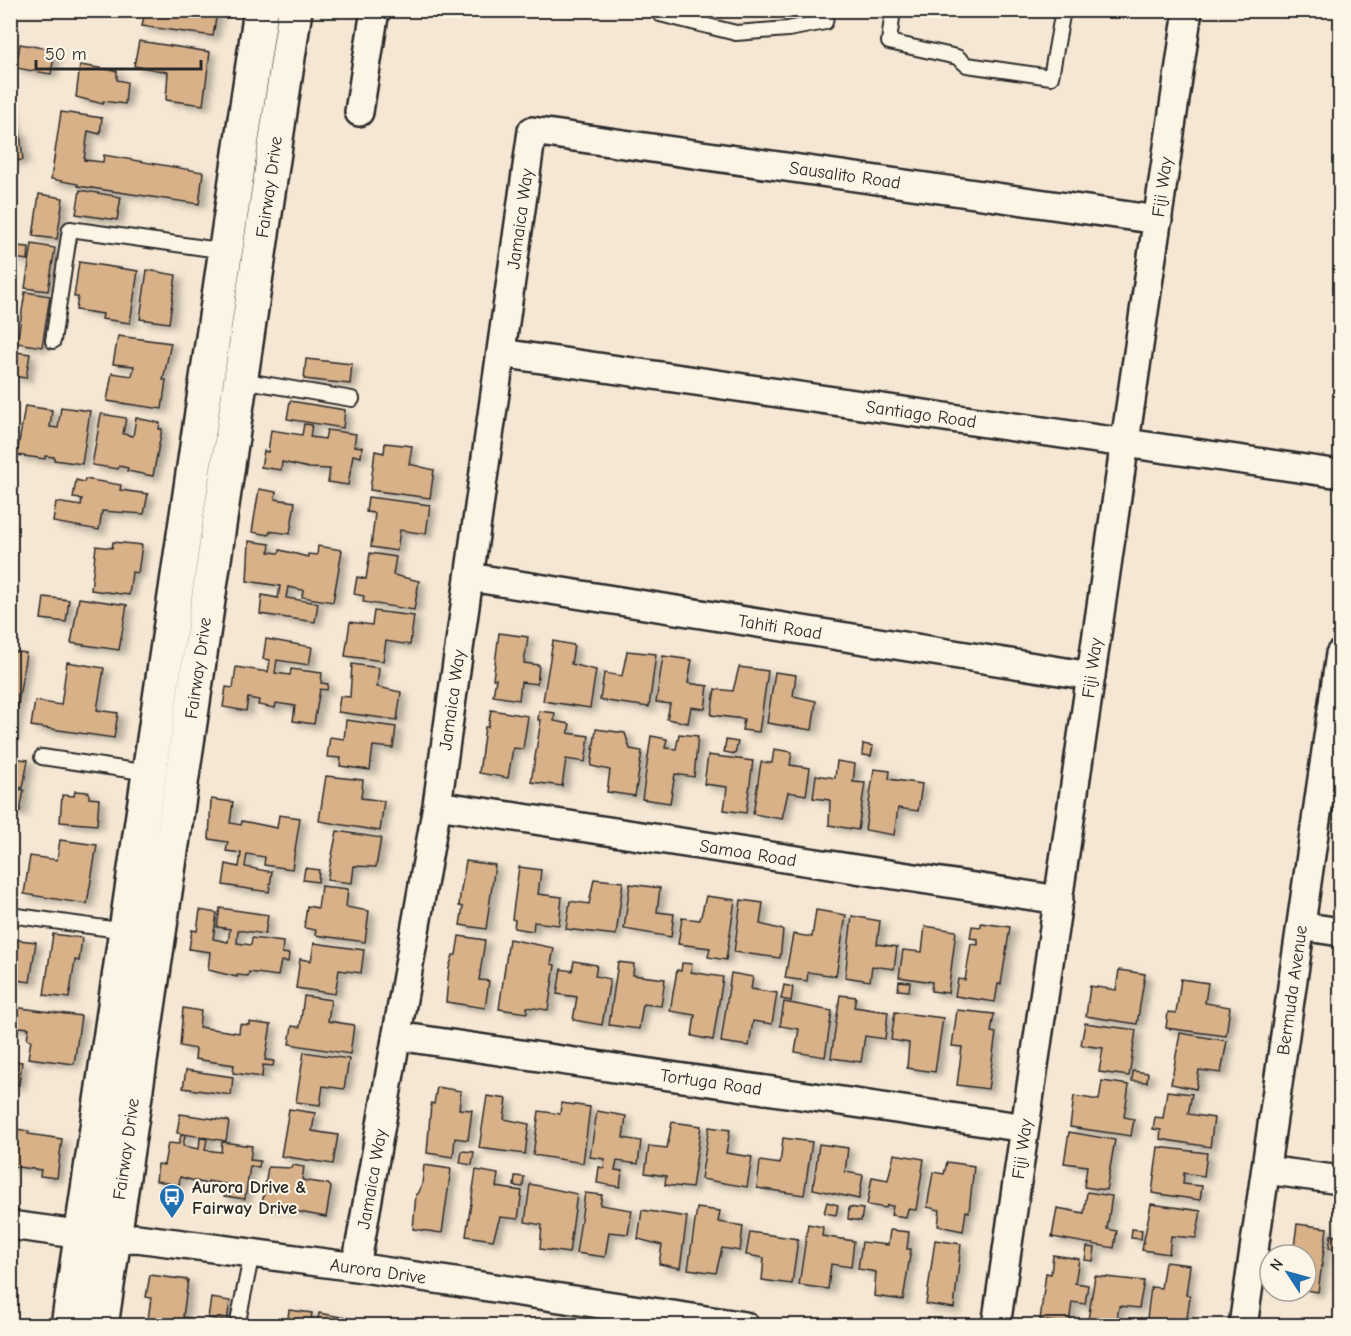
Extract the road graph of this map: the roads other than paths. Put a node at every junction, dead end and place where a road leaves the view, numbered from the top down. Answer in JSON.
{"nodes":[{"id":1,"x":261,"y":10,"type":"edge"},
{"id":2,"x":295,"y":10,"type":"edge"},
{"id":3,"x":375,"y":10,"type":"edge"},
{"id":4,"x":661,"y":10,"type":"edge"},
{"id":5,"x":827,"y":10,"type":"edge"},
{"id":6,"x":893,"y":10,"type":"edge"},
{"id":7,"x":1063,"y":10,"type":"edge"},
{"id":8,"x":1188,"y":10,"type":"edge"},
{"id":9,"x":359,"y":112,"type":"dead end"},
{"id":10,"x":532,"y":130,"type":"joint"},
{"id":11,"x":1158,"y":220,"type":"junction"},
{"id":12,"x":226,"y":251,"type":"junction"},
{"id":13,"x":53,"y":341,"type":"dead end"},
{"id":14,"x":501,"y":353,"type":"junction"},
{"id":15,"x":240,"y":380,"type":"junction"},
{"id":16,"x":352,"y":399,"type":"dead end"},
{"id":17,"x":1125,"y":444,"type":"junction"},
{"id":18,"x":1341,"y":474,"type":"edge"},
{"id":19,"x":469,"y":577,"type":"junction"},
{"id":20,"x":1341,"y":654,"type":"edge"},
{"id":21,"x":1091,"y":676,"type":"junction"},
{"id":22,"x":161,"y":693,"type":"junction"},
{"id":23,"x":193,"y":699,"type":"junction"},
{"id":24,"x":1337,"y":705,"type":"edge"},
{"id":25,"x":42,"y":757,"type":"dead end"},
{"id":26,"x":149,"y":773,"type":"junction"},
{"id":27,"x":437,"y":805,"type":"junction"},
{"id":28,"x":1059,"y":900,"type":"junction"},
{"id":29,"x":10,"y":915,"type":"edge"},
{"id":30,"x":1301,"y":926,"type":"junction"},
{"id":31,"x":126,"y":931,"type":"junction"},
{"id":32,"x":1341,"y":932,"type":"edge"},
{"id":33,"x":397,"y":1036,"type":"junction"},
{"id":34,"x":1025,"y":1128,"type":"junction"},
{"id":35,"x":1266,"y":1170,"type":"junction"},
{"id":36,"x":1341,"y":1180,"type":"edge"},
{"id":37,"x":10,"y":1225,"type":"edge"},
{"id":38,"x":97,"y":1236,"type":"junction"},
{"id":39,"x":252,"y":1253,"type":"junction"},
{"id":40,"x":356,"y":1267,"type":"junction"},
{"id":41,"x":635,"y":1318,"type":"edge"},
{"id":42,"x":68,"y":1326,"type":"edge"},
{"id":43,"x":101,"y":1326,"type":"edge"},
{"id":44,"x":237,"y":1326,"type":"edge"},
{"id":45,"x":745,"y":1326,"type":"edge"},
{"id":46,"x":996,"y":1326,"type":"edge"},
{"id":47,"x":1243,"y":1326,"type":"edge"}],
"edges":[{"from":1,"to":12,"type":"street","name":"Fairway Drive"},
{"from":2,"to":15,"type":"street","name":"Fairway Drive"},
{"from":3,"to":9,"type":"street"},
{"from":4,"to":5,"type":"lane"},
{"from":6,"to":7,"type":"lane"},
{"from":8,"to":11,"type":"street","name":"Fiji Way"},
{"from":10,"to":11,"type":"street","name":"Sausalito Road"},
{"from":10,"to":14,"type":"street","name":"Jamaica Way"},
{"from":11,"to":17,"type":"street","name":"Fiji Way"},
{"from":12,"to":13,"type":"lane"},
{"from":12,"to":22,"type":"street","name":"Fairway Drive"},
{"from":14,"to":17,"type":"street","name":"Santiago Road"},
{"from":14,"to":19,"type":"street","name":"Jamaica Way"},
{"from":15,"to":16,"type":"lane"},
{"from":15,"to":23,"type":"street","name":"Fairway Drive"},
{"from":17,"to":18,"type":"street","name":"Santiago Road"},
{"from":17,"to":21,"type":"street","name":"Fiji Way"},
{"from":19,"to":21,"type":"street","name":"Tahiti Road"},
{"from":19,"to":27,"type":"street","name":"Jamaica Way"},
{"from":20,"to":24,"type":"street","name":"Bermuda Avenue"},
{"from":21,"to":28,"type":"street","name":"Fiji Way"},
{"from":22,"to":23,"type":"street"},
{"from":22,"to":26,"type":"street","name":"Fairway Drive"},
{"from":23,"to":38,"type":"street","name":"Fairway Drive"},
{"from":24,"to":30,"type":"street","name":"Bermuda Avenue"},
{"from":25,"to":26,"type":"lane"},
{"from":26,"to":31,"type":"street","name":"Fairway Drive"},
{"from":27,"to":28,"type":"street","name":"Samoa Road"},
{"from":27,"to":33,"type":"street","name":"Jamaica Way"},
{"from":28,"to":34,"type":"street","name":"Fiji Way"},
{"from":29,"to":31,"type":"lane"},
{"from":30,"to":32,"type":"street"},
{"from":30,"to":35,"type":"street","name":"Bermuda Avenue"},
{"from":31,"to":38,"type":"street","name":"Fairway Drive"},
{"from":33,"to":34,"type":"street","name":"Tortuga Road"},
{"from":33,"to":40,"type":"street","name":"Jamaica Way"},
{"from":34,"to":46,"type":"street","name":"Fiji Way"},
{"from":35,"to":36,"type":"street"},
{"from":35,"to":47,"type":"street","name":"Bermuda Avenue"},
{"from":37,"to":38,"type":"street","name":"Aurora Drive"},
{"from":38,"to":39,"type":"street","name":"Aurora Drive"},
{"from":38,"to":42,"type":"street","name":"Fairway Drive"},
{"from":38,"to":43,"type":"street","name":"Fairway Drive"},
{"from":39,"to":40,"type":"street","name":"Aurora Drive"},
{"from":39,"to":44,"type":"lane"},
{"from":40,"to":41,"type":"street","name":"Aurora Drive"},
{"from":41,"to":45,"type":"street","name":"Aurora Drive"}]}
